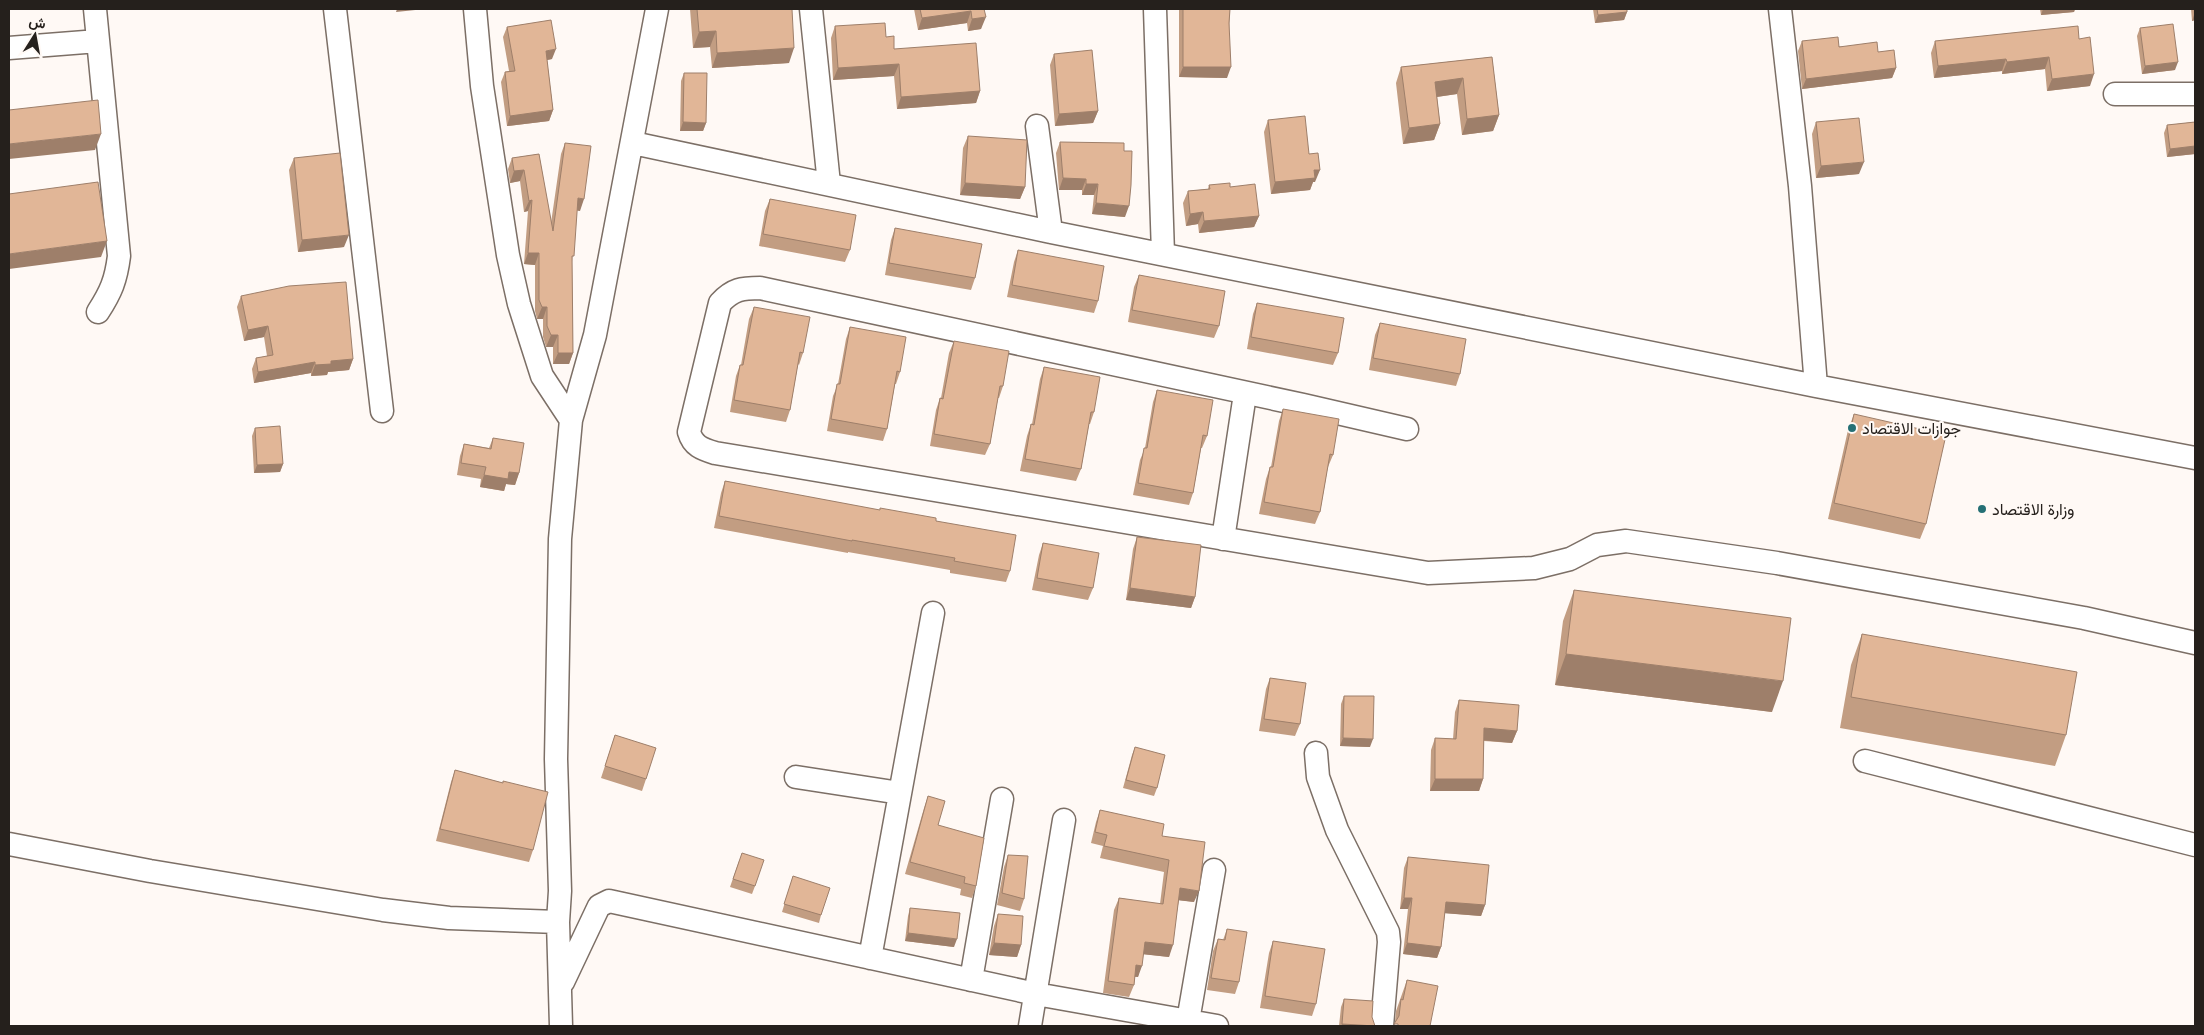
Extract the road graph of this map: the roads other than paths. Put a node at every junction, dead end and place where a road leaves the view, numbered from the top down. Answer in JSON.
{"nodes":[{"id":1,"x":95,"y":9,"type":"edge"},
{"id":2,"x":335,"y":9,"type":"edge"},
{"id":3,"x":475,"y":9,"type":"edge"},
{"id":4,"x":657,"y":9,"type":"edge"},
{"id":5,"x":811,"y":9,"type":"edge"},
{"id":6,"x":1155,"y":9,"type":"edge"},
{"id":7,"x":1780,"y":9,"type":"edge"},
{"id":8,"x":98,"y":41,"type":"junction"},
{"id":9,"x":9,"y":48,"type":"edge"},
{"id":10,"x":2115,"y":94,"type":"dead end"},
{"id":11,"x":2195,"y":94,"type":"edge"},
{"id":12,"x":1038,"y":126,"type":"dead end"},
{"id":13,"x":633,"y":143,"type":"junction"},
{"id":14,"x":829,"y":184,"type":"junction"},
{"id":15,"x":1051,"y":232,"type":"junction"},
{"id":16,"x":1163,"y":254,"type":"junction"},
{"id":17,"x":98,"y":312,"type":"dead end"},
{"id":18,"x":1816,"y":386,"type":"junction"},
{"id":19,"x":1245,"y":394,"type":"junction"},
{"id":20,"x":382,"y":411,"type":"dead end"},
{"id":21,"x":571,"y":420,"type":"junction"},
{"id":22,"x":1407,"y":429,"type":"dead end"},
{"id":23,"x":2195,"y":458,"type":"edge"},
{"id":24,"x":1223,"y":539,"type":"junction"},
{"id":25,"x":933,"y":613,"type":"dead end"},
{"id":26,"x":2195,"y":642,"type":"edge"},
{"id":27,"x":1316,"y":753,"type":"dead end"},
{"id":28,"x":1865,"y":761,"type":"dead end"},
{"id":29,"x":796,"y":777,"type":"dead end"},
{"id":30,"x":900,"y":793,"type":"junction"},
{"id":31,"x":1002,"y":799,"type":"dead end"},
{"id":32,"x":1064,"y":820,"type":"dead end"},
{"id":33,"x":9,"y":844,"type":"edge"},
{"id":34,"x":2195,"y":846,"type":"edge"},
{"id":35,"x":1214,"y":870,"type":"dead end"},
{"id":36,"x":558,"y":922,"type":"junction"},
{"id":37,"x":870,"y":958,"type":"junction"},
{"id":38,"x":971,"y":980,"type":"junction"},
{"id":39,"x":561,"y":986,"type":"junction"},
{"id":40,"x":1036,"y":994,"type":"junction"},
{"id":41,"x":1188,"y":1021,"type":"junction"},
{"id":42,"x":561,"y":1026,"type":"edge"},
{"id":43,"x":1030,"y":1026,"type":"edge"},
{"id":44,"x":1217,"y":1026,"type":"edge"},
{"id":45,"x":1382,"y":1026,"type":"edge"}],
"edges":[{"from":1,"to":8,"type":"street"},
{"from":2,"to":20,"type":"street"},
{"from":3,"to":21,"type":"street"},
{"from":4,"to":13,"type":"street"},
{"from":5,"to":14,"type":"street"},
{"from":6,"to":16,"type":"street"},
{"from":7,"to":18,"type":"street"},
{"from":8,"to":9,"type":"street"},
{"from":8,"to":17,"type":"street"},
{"from":10,"to":11,"type":"street"},
{"from":12,"to":15,"type":"street"},
{"from":13,"to":14,"type":"street"},
{"from":13,"to":21,"type":"street"},
{"from":14,"to":15,"type":"street"},
{"from":15,"to":16,"type":"street"},
{"from":16,"to":18,"type":"street"},
{"from":18,"to":23,"type":"street"},
{"from":19,"to":22,"type":"street"},
{"from":19,"to":24,"type":"street"},
{"from":19,"to":24,"type":"street"},
{"from":21,"to":36,"type":"street"},
{"from":24,"to":26,"type":"street"},
{"from":25,"to":30,"type":"street"},
{"from":27,"to":45,"type":"street"},
{"from":28,"to":34,"type":"street"},
{"from":29,"to":30,"type":"street"},
{"from":30,"to":37,"type":"street"},
{"from":31,"to":38,"type":"street"},
{"from":32,"to":40,"type":"street"},
{"from":33,"to":36,"type":"street"},
{"from":35,"to":41,"type":"street"},
{"from":36,"to":39,"type":"street"},
{"from":37,"to":38,"type":"street"},
{"from":37,"to":39,"type":"street"},
{"from":38,"to":40,"type":"street"},
{"from":39,"to":42,"type":"street"},
{"from":40,"to":41,"type":"street"},
{"from":40,"to":43,"type":"street"},
{"from":41,"to":44,"type":"street"}]}
